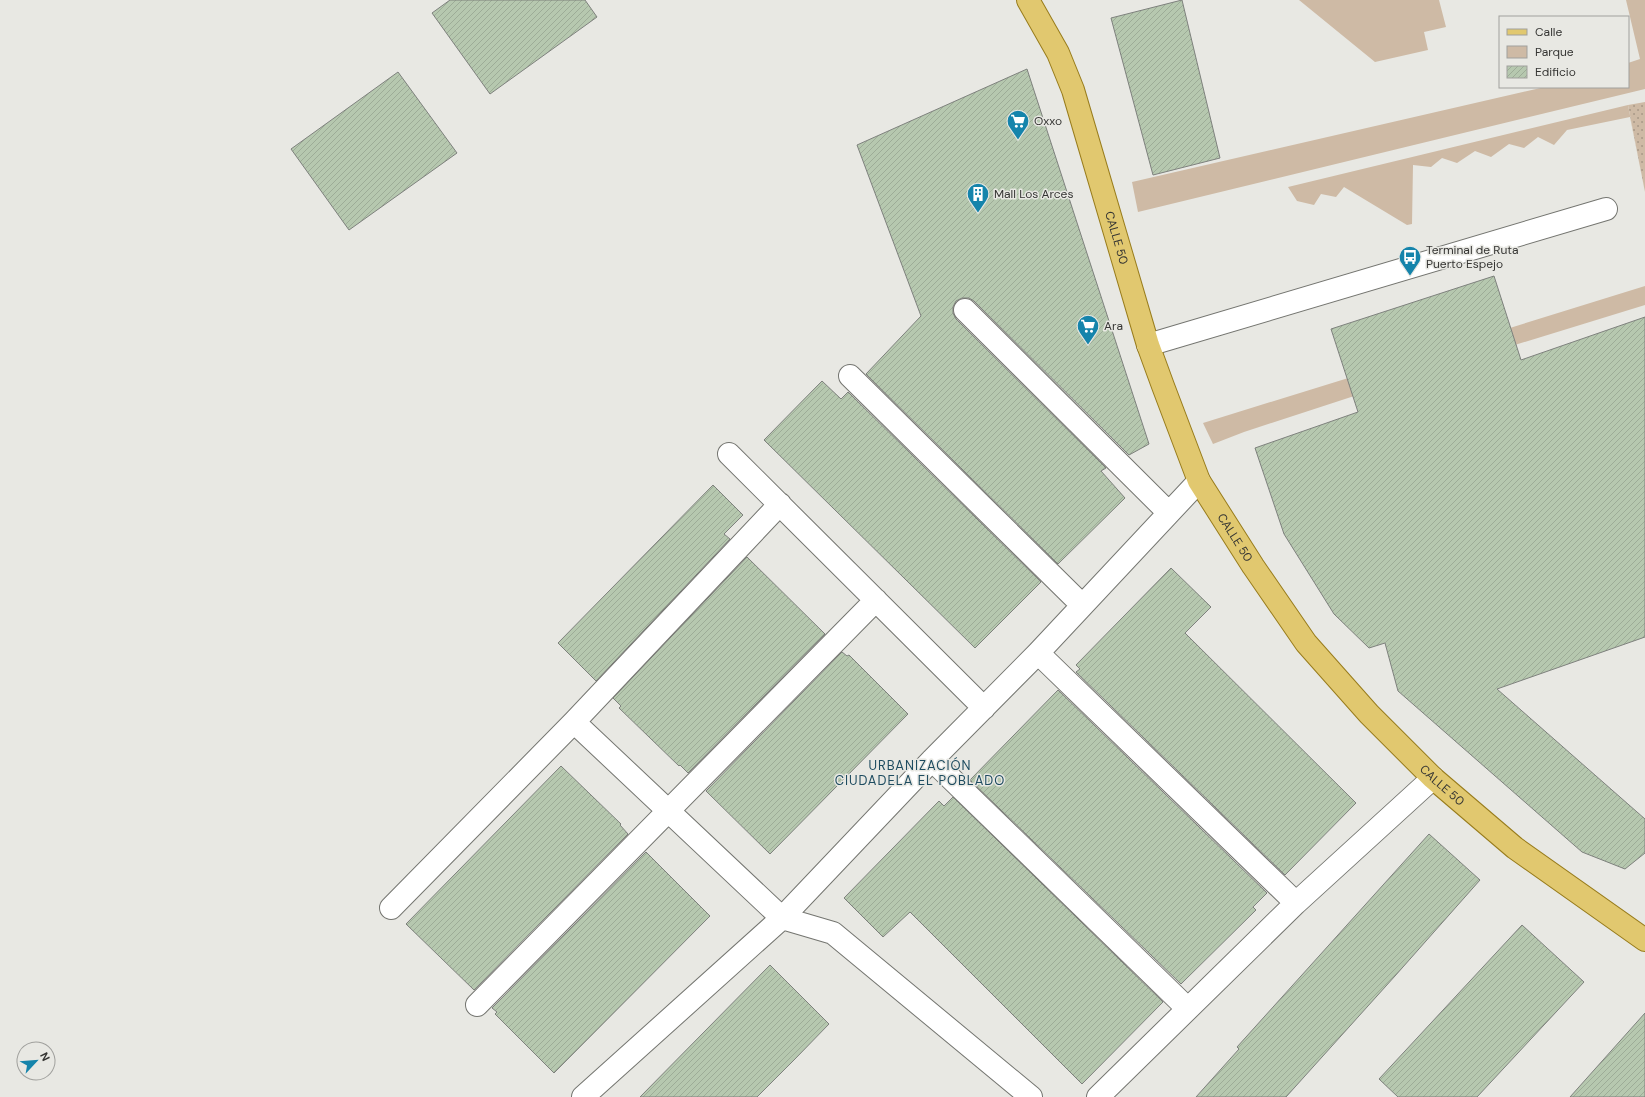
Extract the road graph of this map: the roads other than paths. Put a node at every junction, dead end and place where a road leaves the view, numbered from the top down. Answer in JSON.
{"nodes":[{"id":1,"x":1028,"y":0,"type":"edge"},
{"id":2,"x":1606,"y":209,"type":"dead end"},
{"id":3,"x":965,"y":310,"type":"dead end"},
{"id":4,"x":1148,"y":345,"type":"junction"},
{"id":5,"x":850,"y":376,"type":"dead end"},
{"id":6,"x":730,"y":454,"type":"dead end"},
{"id":7,"x":1199,"y":481,"type":"junction"},
{"id":8,"x":780,"y":504,"type":"junction"},
{"id":9,"x":1169,"y":513,"type":"junction"},
{"id":10,"x":876,"y":600,"type":"junction"},
{"id":11,"x":1082,"y":605,"type":"junction"},
{"id":12,"x":1038,"y":653,"type":"junction"},
{"id":13,"x":984,"y":708,"type":"junction"},
{"id":14,"x":574,"y":722,"type":"junction"},
{"id":15,"x":932,"y":760,"type":"junction"},
{"id":16,"x":1433,"y":778,"type":"junction"},
{"id":17,"x":667,"y":811,"type":"junction"},
{"id":18,"x":1296,"y":903,"type":"junction"},
{"id":19,"x":391,"y":908,"type":"dead end"},
{"id":20,"x":782,"y":918,"type":"junction"},
{"id":21,"x":1645,"y":940,"type":"edge"},
{"id":22,"x":477,"y":1005,"type":"dead end"},
{"id":23,"x":1187,"y":1008,"type":"junction"},
{"id":24,"x":583,"y":1097,"type":"edge"},
{"id":25,"x":1031,"y":1097,"type":"edge"},
{"id":26,"x":1098,"y":1097,"type":"edge"}],
"edges":[{"from":1,"to":4,"type":"main road","name":"CALLE 50"},
{"from":2,"to":4,"type":"street"},
{"from":3,"to":9,"type":"street"},
{"from":4,"to":7,"type":"main road","name":"CALLE 50"},
{"from":5,"to":11,"type":"street"},
{"from":6,"to":8,"type":"street"},
{"from":7,"to":9,"type":"street"},
{"from":7,"to":16,"type":"main road","name":"CALLE 50"},
{"from":8,"to":10,"type":"street"},
{"from":8,"to":14,"type":"street"},
{"from":9,"to":11,"type":"street"},
{"from":10,"to":13,"type":"street"},
{"from":10,"to":17,"type":"street"},
{"from":11,"to":12,"type":"street"},
{"from":12,"to":13,"type":"street"},
{"from":12,"to":18,"type":"street"},
{"from":13,"to":15,"type":"street"},
{"from":14,"to":17,"type":"street"},
{"from":14,"to":19,"type":"street"},
{"from":15,"to":20,"type":"street"},
{"from":15,"to":23,"type":"street"},
{"from":16,"to":18,"type":"street"},
{"from":16,"to":21,"type":"main road","name":"CALLE 50"},
{"from":17,"to":20,"type":"street"},
{"from":17,"to":22,"type":"street"},
{"from":18,"to":23,"type":"street"},
{"from":20,"to":24,"type":"street"},
{"from":20,"to":25,"type":"street"},
{"from":23,"to":26,"type":"street"}]}
